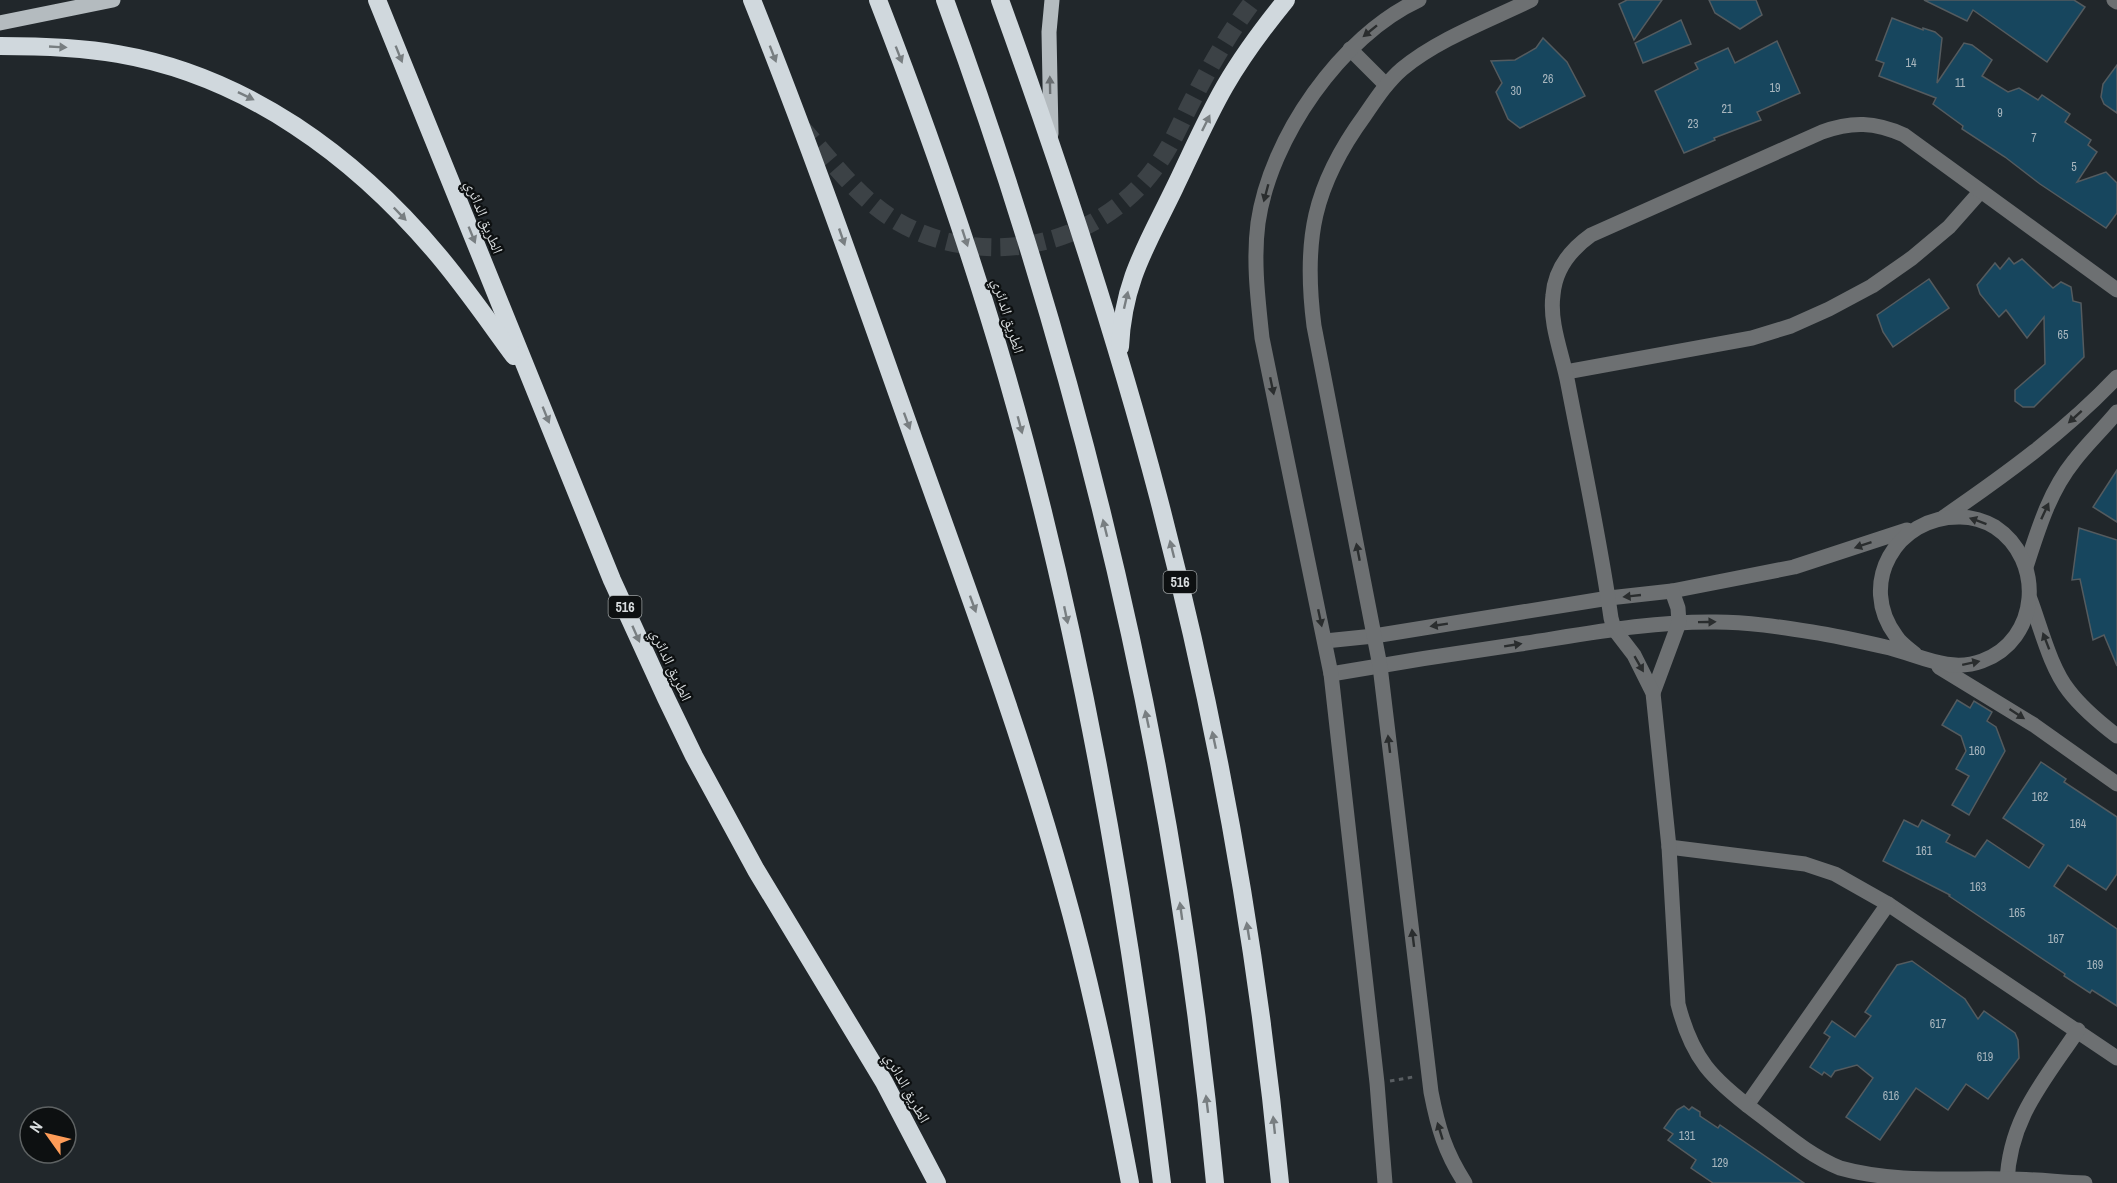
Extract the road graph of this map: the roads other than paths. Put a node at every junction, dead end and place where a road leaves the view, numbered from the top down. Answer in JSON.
{"nodes":[{"id":1,"x":113,"y":0,"type":"edge"},
{"id":2,"x":377,"y":0,"type":"edge"},
{"id":3,"x":752,"y":0,"type":"edge"},
{"id":4,"x":878,"y":0,"type":"edge"},
{"id":5,"x":945,"y":0,"type":"edge"},
{"id":6,"x":1000,"y":0,"type":"edge"},
{"id":7,"x":1052,"y":0,"type":"edge"},
{"id":8,"x":1286,"y":0,"type":"edge"},
{"id":9,"x":1419,"y":0,"type":"edge"},
{"id":10,"x":1531,"y":0,"type":"edge"},
{"id":11,"x":0,"y":23,"type":"edge"},
{"id":12,"x":0,"y":46,"type":"edge"},
{"id":13,"x":1350,"y":49,"type":"junction"},
{"id":14,"x":1386,"y":85,"type":"junction"},
{"id":15,"x":1051,"y":143,"type":"junction"},
{"id":16,"x":1980,"y":192,"type":"junction"},
{"id":17,"x":2117,"y":290,"type":"edge"},
{"id":18,"x":1119,"y":358,"type":"junction"},
{"id":19,"x":1566,"y":372,"type":"junction"},
{"id":20,"x":2117,"y":377,"type":"edge"},
{"id":21,"x":530,"y":378,"type":"junction"},
{"id":22,"x":2117,"y":412,"type":"edge"},
{"id":23,"x":1944,"y":517,"type":"junction"},
{"id":24,"x":1918,"y":526,"type":"junction"},
{"id":25,"x":2026,"y":567,"type":"junction"},
{"id":26,"x":1672,"y":591,"type":"junction"},
{"id":27,"x":1609,"y":598,"type":"junction"},
{"id":28,"x":2030,"y":600,"type":"junction"},
{"id":29,"x":1679,"y":623,"type":"junction"},
{"id":30,"x":1614,"y":629,"type":"junction"},
{"id":31,"x":1374,"y":636,"type":"junction"},
{"id":32,"x":1325,"y":641,"type":"junction"},
{"id":33,"x":1915,"y":654,"type":"junction"},
{"id":34,"x":1931,"y":662,"type":"junction"},
{"id":35,"x":1380,"y":666,"type":"junction"},
{"id":36,"x":1331,"y":674,"type":"junction"},
{"id":37,"x":1653,"y":693,"type":"junction"},
{"id":38,"x":2117,"y":736,"type":"edge"},
{"id":39,"x":2117,"y":784,"type":"edge"},
{"id":40,"x":1669,"y":847,"type":"junction"},
{"id":41,"x":1888,"y":904,"type":"junction"},
{"id":42,"x":2078,"y":1030,"type":"junction"},
{"id":43,"x":2117,"y":1058,"type":"edge"},
{"id":44,"x":1747,"y":1105,"type":"junction"},
{"id":45,"x":2007,"y":1181,"type":"edge"},
{"id":46,"x":937,"y":1183,"type":"edge"},
{"id":47,"x":1130,"y":1183,"type":"edge"},
{"id":48,"x":1162,"y":1183,"type":"edge"},
{"id":49,"x":1215,"y":1183,"type":"edge"},
{"id":50,"x":1280,"y":1183,"type":"edge"},
{"id":51,"x":1385,"y":1183,"type":"edge"},
{"id":52,"x":1465,"y":1183,"type":"edge"},
{"id":53,"x":2085,"y":1183,"type":"edge"}],
"edges":[{"from":1,"to":11,"type":"main road"},
{"from":2,"to":21,"type":"highway","name":"الطريق الدائري","number":"516","one_way":true},
{"from":3,"to":47,"type":"highway","one_way":true},
{"from":4,"to":48,"type":"highway","name":"الطريق الدائري","one_way":true},
{"from":49,"to":5,"type":"highway","one_way":true},
{"from":6,"to":15,"type":"highway","number":"516"},
{"from":15,"to":7,"type":"main road","one_way":true},
{"from":18,"to":8,"type":"highway","one_way":true},
{"from":9,"to":13,"type":"street","one_way":true},
{"from":10,"to":14,"type":"street"},
{"from":12,"to":21,"type":"highway","one_way":true},
{"from":13,"to":14,"type":"street"},
{"from":13,"to":32,"type":"street","one_way":true},
{"from":31,"to":14,"type":"street","one_way":true},
{"from":15,"to":18,"type":"highway","number":"516"},
{"from":16,"to":17,"type":"street"},
{"from":16,"to":19,"type":"street"},
{"from":16,"to":19,"type":"street"},
{"from":50,"to":18,"type":"highway","number":"516","one_way":true},
{"from":19,"to":27,"type":"street"},
{"from":20,"to":23,"type":"street","one_way":true},
{"from":21,"to":46,"type":"highway","name":"الطريق الدائري","number":"516","one_way":true},
{"from":25,"to":22,"type":"street","one_way":true},
{"from":23,"to":24,"type":"street"},
{"from":25,"to":23,"type":"street","one_way":true},
{"from":24,"to":26,"type":"street","one_way":true},
{"from":24,"to":33,"type":"street"},
{"from":25,"to":28,"type":"street"},
{"from":26,"to":27,"type":"street","one_way":true},
{"from":26,"to":29,"type":"street"},
{"from":27,"to":30,"type":"street"},
{"from":27,"to":31,"type":"street","one_way":true},
{"from":34,"to":28,"type":"street","one_way":true},
{"from":38,"to":28,"type":"street","one_way":true},
{"from":29,"to":30,"type":"street"},
{"from":29,"to":33,"type":"street","one_way":true},
{"from":29,"to":37,"type":"street"},
{"from":35,"to":30,"type":"street","one_way":true},
{"from":30,"to":37,"type":"street","one_way":true},
{"from":31,"to":32,"type":"street"},
{"from":31,"to":35,"type":"street"},
{"from":32,"to":36,"type":"street"},
{"from":33,"to":34,"type":"street"},
{"from":34,"to":39,"type":"street","one_way":true},
{"from":35,"to":36,"type":"street"},
{"from":52,"to":35,"type":"street","one_way":true},
{"from":36,"to":51,"type":"street"},
{"from":37,"to":40,"type":"street"},
{"from":40,"to":41,"type":"street"},
{"from":40,"to":44,"type":"street"},
{"from":41,"to":42,"type":"street"},
{"from":41,"to":44,"type":"street"},
{"from":42,"to":43,"type":"street"},
{"from":42,"to":45,"type":"street"},
{"from":44,"to":45,"type":"street"},
{"from":45,"to":53,"type":"street"}]}
